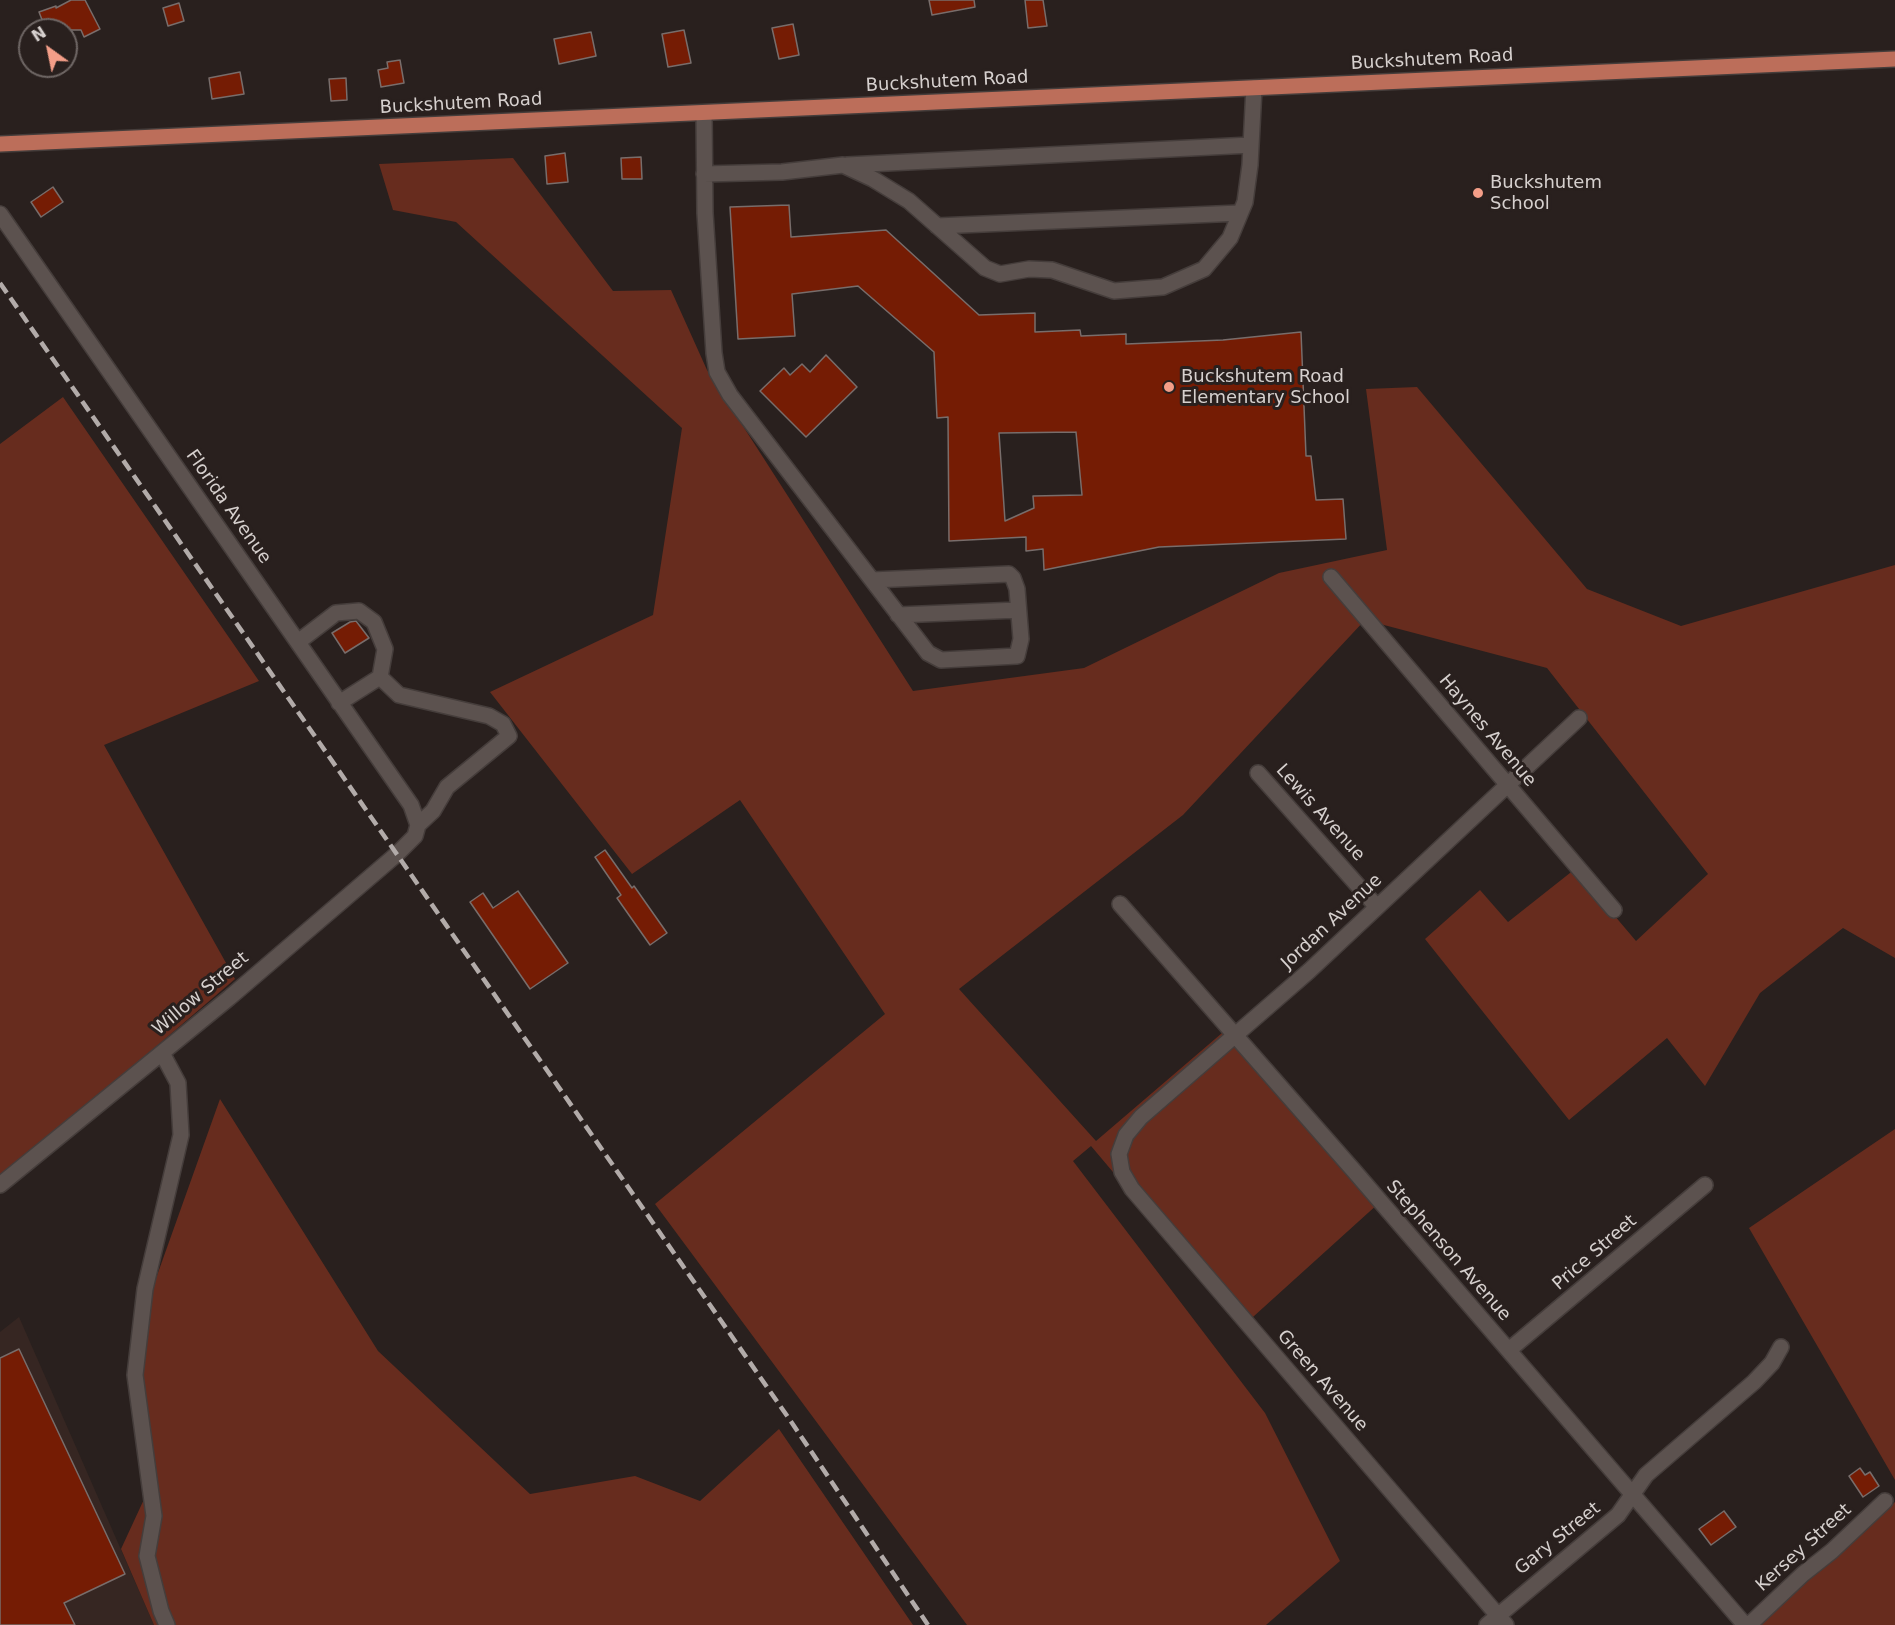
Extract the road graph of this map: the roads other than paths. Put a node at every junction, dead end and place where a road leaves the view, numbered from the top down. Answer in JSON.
{"nodes":[{"id":1,"x":1895,"y":59,"type":"edge"},
{"id":2,"x":1254,"y":88,"type":"junction"},
{"id":3,"x":704,"y":113,"type":"junction"},
{"id":4,"x":0,"y":144,"type":"edge"},
{"id":5,"x":1251,"y":144,"type":"junction"},
{"id":6,"x":843,"y":165,"type":"junction"},
{"id":7,"x":705,"y":174,"type":"junction"},
{"id":8,"x":1240,"y":213,"type":"junction"},
{"id":9,"x":0,"y":214,"type":"edge"},
{"id":10,"x":937,"y":226,"type":"junction"},
{"id":11,"x":1331,"y":577,"type":"dead end"},
{"id":12,"x":872,"y":580,"type":"junction"},
{"id":13,"x":1018,"y":610,"type":"junction"},
{"id":14,"x":898,"y":615,"type":"junction"},
{"id":15,"x":298,"y":642,"type":"junction"},
{"id":16,"x":380,"y":676,"type":"junction"},
{"id":17,"x":339,"y":703,"type":"junction"},
{"id":18,"x":1579,"y":718,"type":"dead end"},
{"id":19,"x":1258,"y":773,"type":"dead end"},
{"id":20,"x":1507,"y":784,"type":"junction"},
{"id":21,"x":418,"y":825,"type":"junction"},
{"id":22,"x":1120,"y":904,"type":"dead end"},
{"id":23,"x":1377,"y":907,"type":"junction"},
{"id":24,"x":1614,"y":910,"type":"dead end"},
{"id":25,"x":1236,"y":1035,"type":"junction"},
{"id":26,"x":162,"y":1053,"type":"junction"},
{"id":27,"x":1119,"y":1158,"type":"joint"},
{"id":28,"x":0,"y":1185,"type":"edge"},
{"id":29,"x":1705,"y":1185,"type":"dead end"},
{"id":30,"x":1781,"y":1347,"type":"dead end"},
{"id":31,"x":1509,"y":1350,"type":"junction"},
{"id":32,"x":1633,"y":1493,"type":"junction"},
{"id":33,"x":1885,"y":1501,"type":"dead end"},
{"id":34,"x":1497,"y":1622,"type":"edge"},
{"id":35,"x":167,"y":1625,"type":"edge"},
{"id":36,"x":1747,"y":1625,"type":"edge"}],
"edges":[{"from":1,"to":2,"type":"main road","name":"Buckshutem Road"},
{"from":2,"to":3,"type":"main road","name":"Buckshutem Road"},
{"from":2,"to":5,"type":"street"},
{"from":3,"to":4,"type":"main road","name":"Buckshutem Road"},
{"from":3,"to":7,"type":"street"},
{"from":5,"to":6,"type":"street"},
{"from":5,"to":8,"type":"street"},
{"from":6,"to":7,"type":"street"},
{"from":6,"to":10,"type":"street"},
{"from":7,"to":12,"type":"street"},
{"from":8,"to":10,"type":"street"},
{"from":8,"to":10,"type":"street"},
{"from":9,"to":15,"type":"street","name":"Florida Avenue"},
{"from":11,"to":20,"type":"street","name":"Haynes Avenue"},
{"from":12,"to":13,"type":"street"},
{"from":12,"to":14,"type":"street"},
{"from":13,"to":14,"type":"street"},
{"from":13,"to":14,"type":"street"},
{"from":15,"to":16,"type":"street"},
{"from":15,"to":17,"type":"street","name":"Florida Avenue"},
{"from":16,"to":17,"type":"street"},
{"from":16,"to":21,"type":"street","name":"Willow Street"},
{"from":17,"to":21,"type":"street","name":"Florida Avenue"},
{"from":18,"to":20,"type":"street","name":"Jordan Avenue"},
{"from":19,"to":23,"type":"street","name":"Lewis Avenue"},
{"from":20,"to":23,"type":"street","name":"Jordan Avenue"},
{"from":20,"to":24,"type":"street","name":"Haynes Avenue"},
{"from":21,"to":26,"type":"street","name":"Willow Street"},
{"from":22,"to":25,"type":"street","name":"Stephenson Avenue"},
{"from":23,"to":25,"type":"street","name":"Jordan Avenue"},
{"from":25,"to":27,"type":"street","name":"Jordan Avenue"},
{"from":25,"to":31,"type":"street","name":"Stephenson Avenue"},
{"from":26,"to":28,"type":"street","name":"Willow Street"},
{"from":26,"to":35,"type":"street"},
{"from":27,"to":34,"type":"street","name":"Green Avenue"},
{"from":29,"to":31,"type":"street","name":"Price Street"},
{"from":30,"to":32,"type":"street","name":"Gary Street"},
{"from":31,"to":32,"type":"street","name":"Stephenson Avenue"},
{"from":32,"to":34,"type":"street","name":"Gary Street"},
{"from":32,"to":36,"type":"street","name":"Stephenson Avenue"},
{"from":33,"to":36,"type":"street","name":"Kersey Street"}]}
